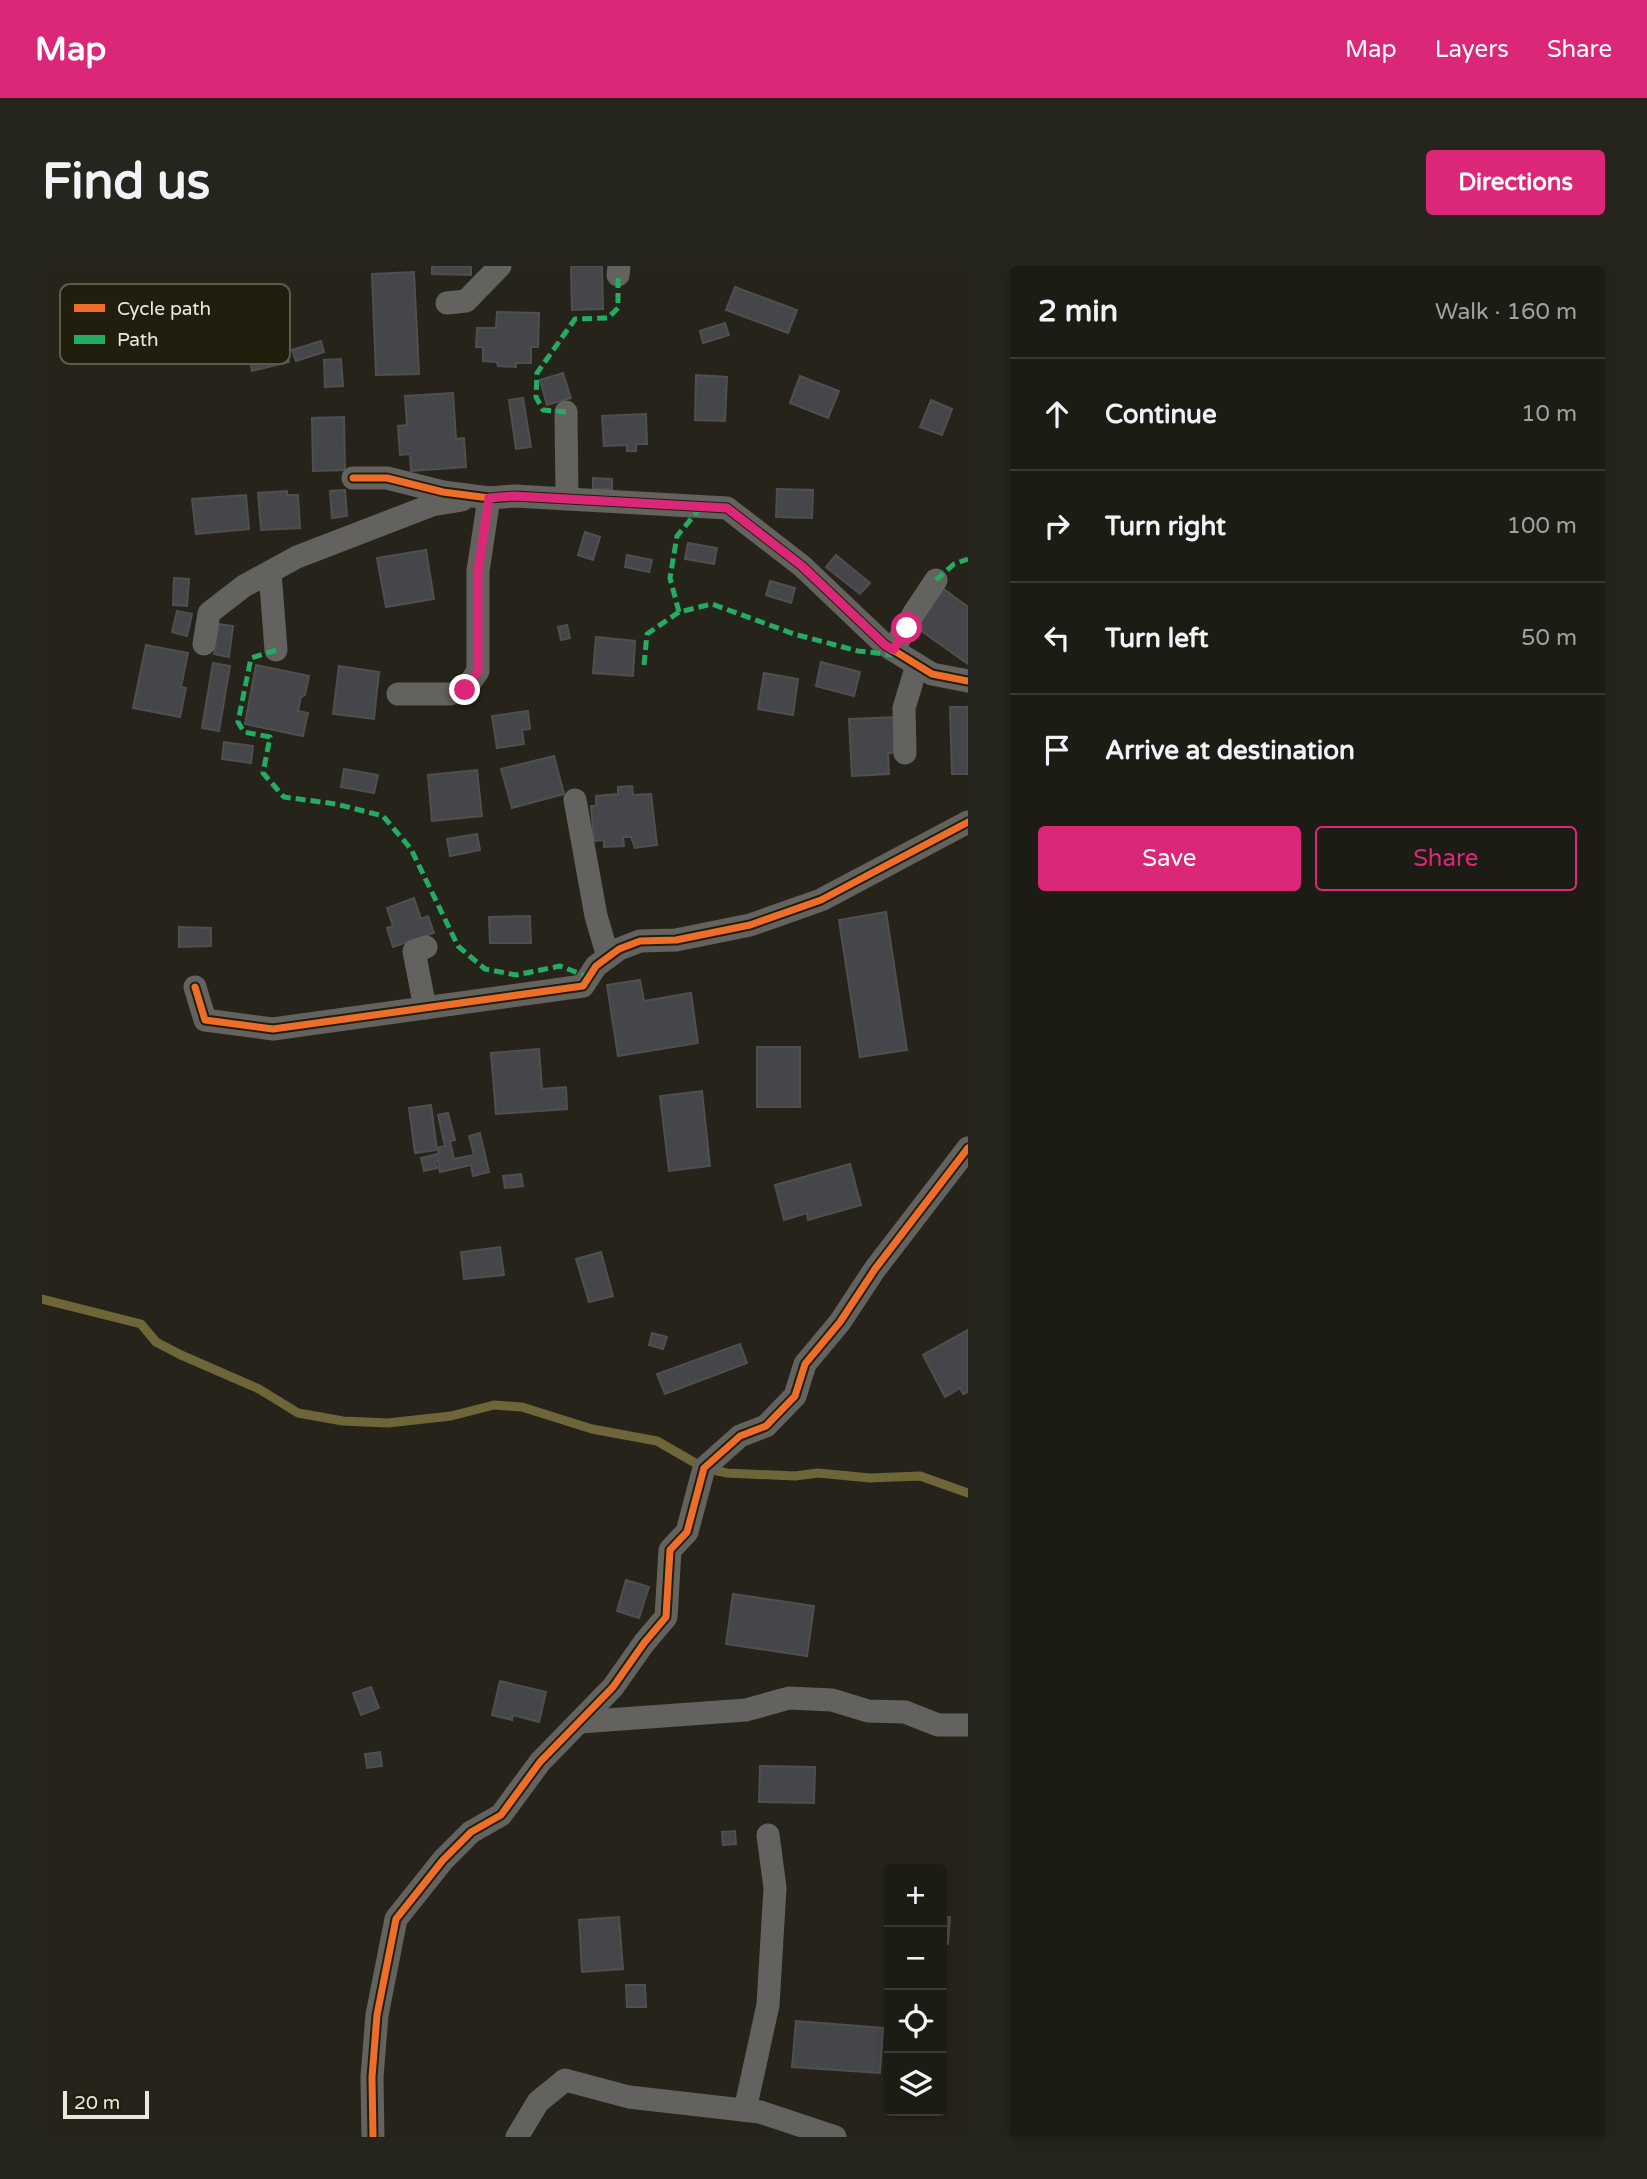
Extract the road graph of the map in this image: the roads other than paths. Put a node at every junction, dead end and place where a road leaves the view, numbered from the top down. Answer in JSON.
{"nodes":[{"id":1,"x":499,"y":266,"type":"edge"},
{"id":2,"x":447,"y":303,"type":"dead end"},
{"id":3,"x":566,"y":412,"type":"dead end"},
{"id":4,"x":353,"y":478,"type":"dead end"},
{"id":5,"x":484,"y":498,"type":"junction"},
{"id":6,"x":567,"y":499,"type":"junction"},
{"id":7,"x":270,"y":572,"type":"junction"},
{"id":8,"x":936,"y":580,"type":"dead end"},
{"id":9,"x":204,"y":644,"type":"dead end"},
{"id":10,"x":276,"y":650,"type":"dead end"},
{"id":11,"x":893,"y":650,"type":"junction"},
{"id":12,"x":917,"y":665,"type":"junction"},
{"id":13,"x":968,"y":681,"type":"edge"},
{"id":14,"x":398,"y":694,"type":"dead end"},
{"id":15,"x":905,"y":753,"type":"dead end"},
{"id":16,"x":575,"y":800,"type":"dead end"},
{"id":17,"x":968,"y":822,"type":"edge"},
{"id":18,"x":426,"y":947,"type":"dead end"},
{"id":19,"x":608,"y":957,"type":"junction"},
{"id":20,"x":195,"y":987,"type":"dead end"},
{"id":21,"x":425,"y":1008,"type":"junction"},
{"id":22,"x":968,"y":1149,"type":"edge"},
{"id":23,"x":580,"y":1722,"type":"junction"},
{"id":24,"x":968,"y":1725,"type":"edge"},
{"id":25,"x":768,"y":1835,"type":"dead end"},
{"id":26,"x":745,"y":2110,"type":"junction"},
{"id":27,"x":373,"y":2137,"type":"edge"},
{"id":28,"x":517,"y":2137,"type":"edge"},
{"id":29,"x":835,"y":2137,"type":"edge"}],
"edges":[{"from":1,"to":2,"type":"street"},
{"from":3,"to":6,"type":"street"},
{"from":4,"to":5,"type":"street"},
{"from":5,"to":6,"type":"street"},
{"from":5,"to":7,"type":"street"},
{"from":5,"to":14,"type":"street"},
{"from":6,"to":11,"type":"street"},
{"from":7,"to":9,"type":"street"},
{"from":7,"to":10,"type":"street"},
{"from":8,"to":11,"type":"street"},
{"from":11,"to":12,"type":"street"},
{"from":12,"to":13,"type":"street"},
{"from":12,"to":15,"type":"street"},
{"from":16,"to":19,"type":"street"},
{"from":17,"to":19,"type":"street"},
{"from":18,"to":21,"type":"street"},
{"from":19,"to":21,"type":"street"},
{"from":20,"to":21,"type":"street"},
{"from":22,"to":23,"type":"street"},
{"from":23,"to":24,"type":"street"},
{"from":23,"to":27,"type":"street"},
{"from":25,"to":26,"type":"street"},
{"from":26,"to":28,"type":"street"},
{"from":26,"to":29,"type":"street"}]}
